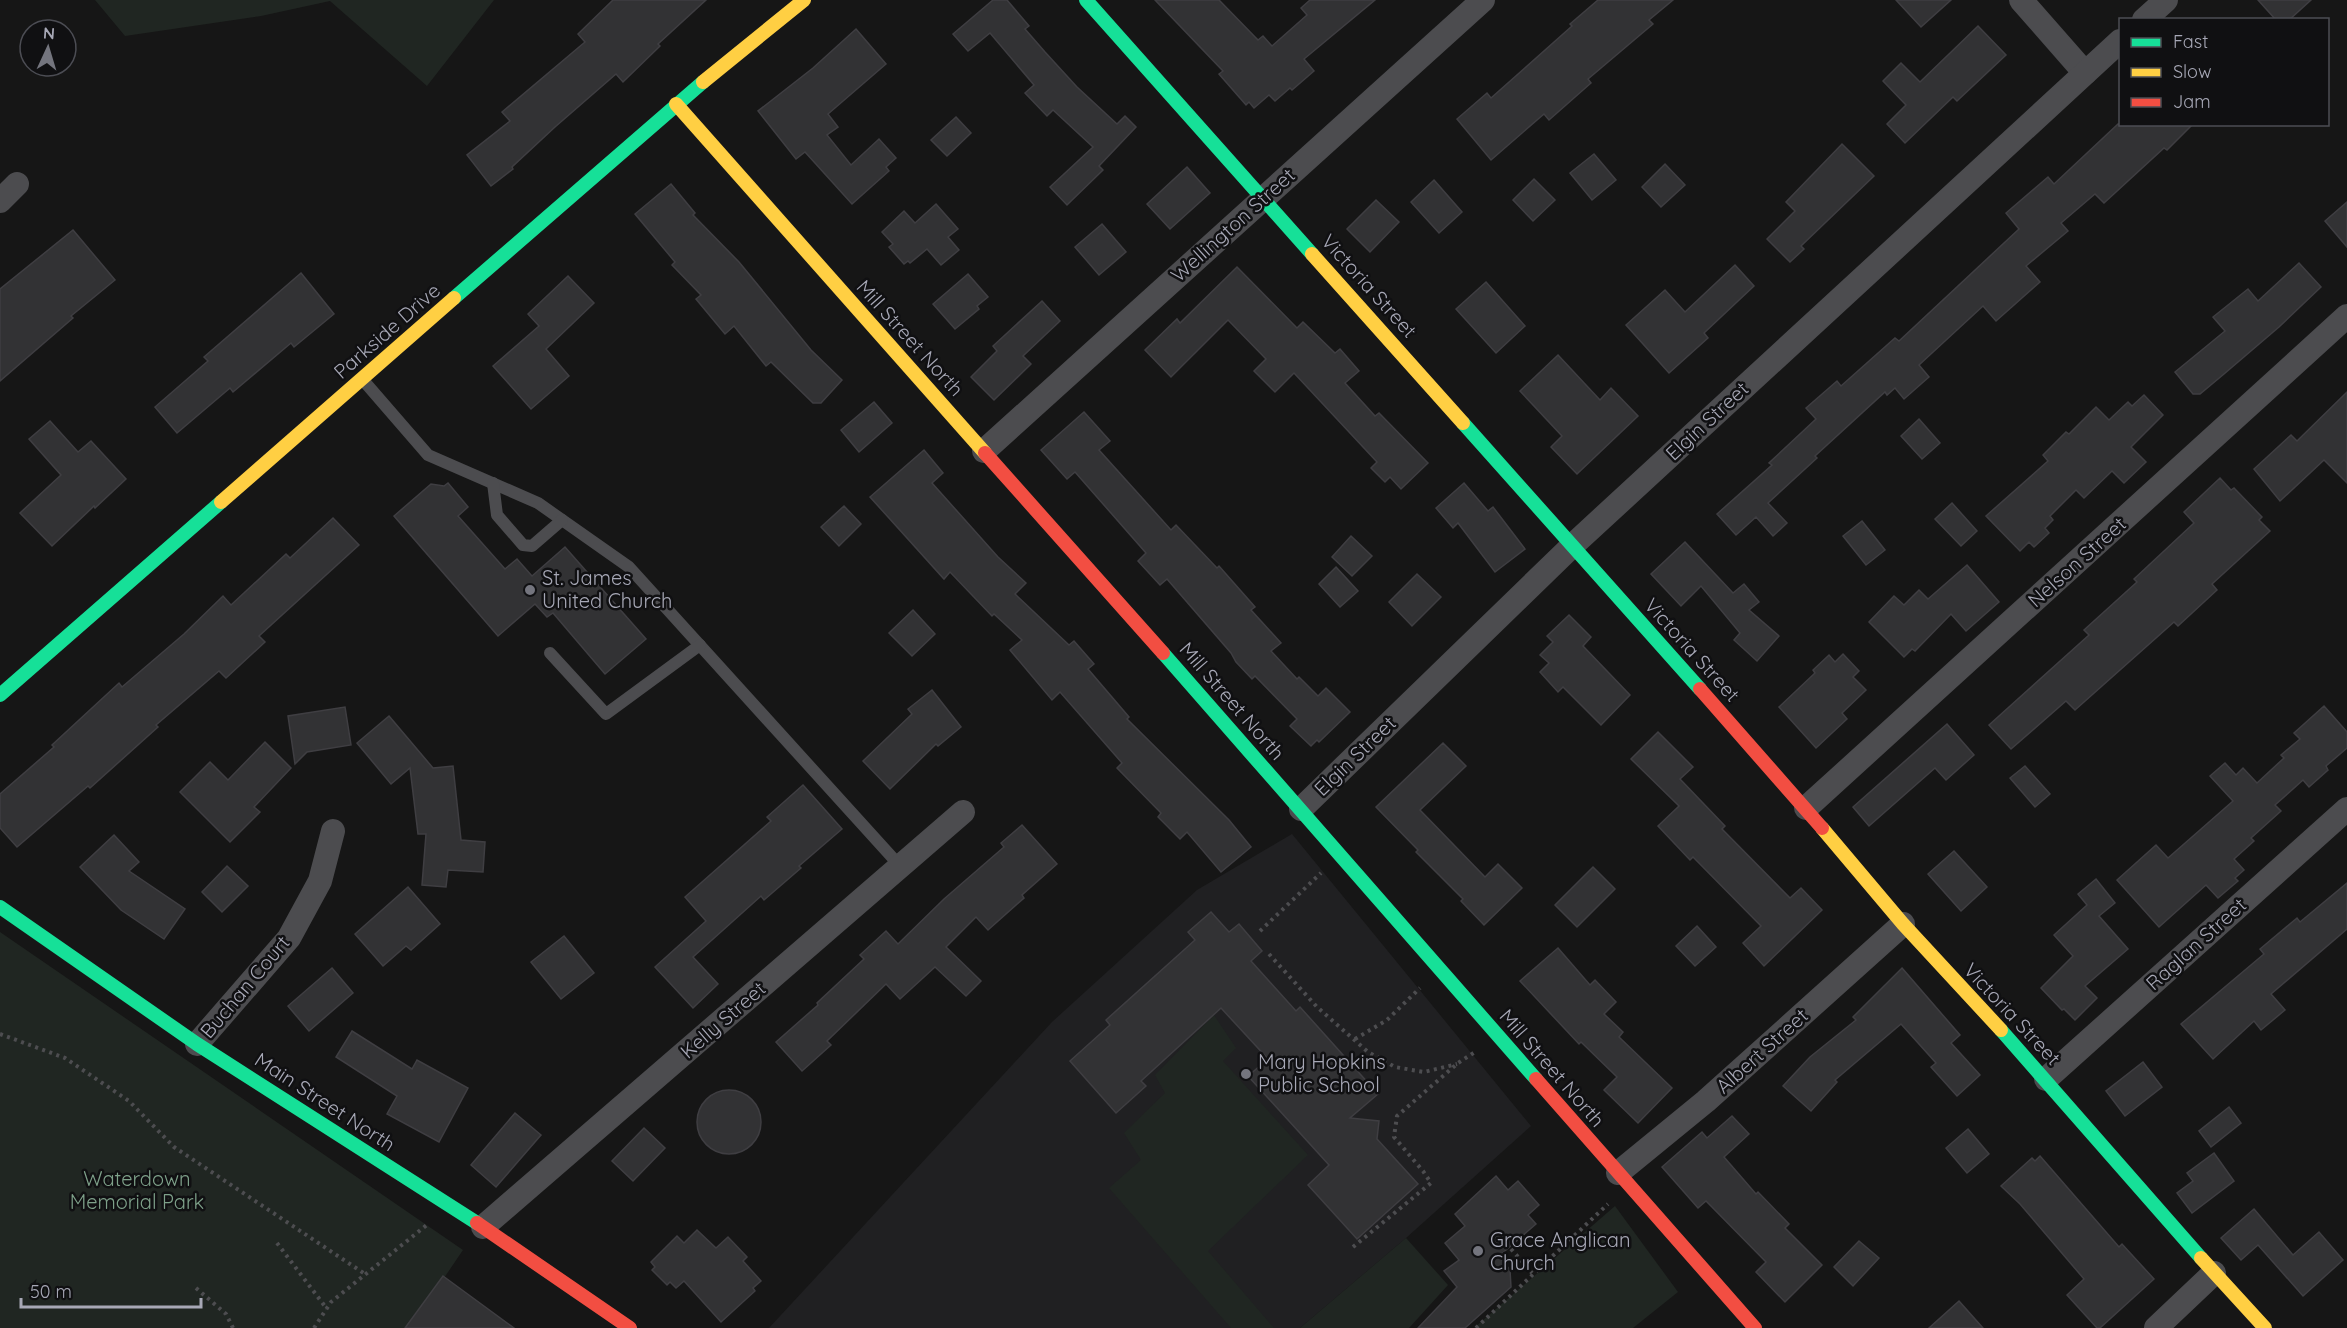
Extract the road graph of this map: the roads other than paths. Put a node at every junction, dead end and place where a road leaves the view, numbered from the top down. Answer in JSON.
{"nodes":[{"id":1,"x":804,"y":0,"type":"edge"},
{"id":2,"x":1086,"y":0,"type":"edge"},
{"id":3,"x":1482,"y":0,"type":"edge"},
{"id":4,"x":2021,"y":0,"type":"edge"},
{"id":5,"x":2166,"y":0,"type":"edge"},
{"id":6,"x":2146,"y":18,"type":"edge"},
{"id":7,"x":2119,"y":43,"type":"edge"},
{"id":8,"x":2085,"y":73,"type":"junction"},
{"id":9,"x":676,"y":104,"type":"junction"},
{"id":10,"x":17,"y":184,"type":"dead end"},
{"id":11,"x":1263,"y":197,"type":"junction"},
{"id":12,"x":0,"y":201,"type":"edge"},
{"id":13,"x":2347,"y":316,"type":"edge"},
{"id":14,"x":362,"y":379,"type":"junction"},
{"id":15,"x":984,"y":451,"type":"junction"},
{"id":16,"x":493,"y":483,"type":"junction"},
{"id":17,"x":562,"y":520,"type":"junction"},
{"id":18,"x":1573,"y":545,"type":"junction"},
{"id":19,"x":700,"y":645,"type":"junction"},
{"id":20,"x":550,"y":653,"type":"dead end"},
{"id":21,"x":0,"y":695,"type":"edge"},
{"id":22,"x":1806,"y":808,"type":"junction"},
{"id":23,"x":1301,"y":809,"type":"junction"},
{"id":24,"x":2347,"y":809,"type":"edge"},
{"id":25,"x":963,"y":812,"type":"dead end"},
{"id":26,"x":333,"y":831,"type":"dead end"},
{"id":27,"x":900,"y":866,"type":"junction"},
{"id":28,"x":0,"y":907,"type":"edge"},
{"id":29,"x":1902,"y":924,"type":"junction"},
{"id":30,"x":197,"y":1044,"type":"junction"},
{"id":31,"x":2046,"y":1079,"type":"junction"},
{"id":32,"x":1623,"y":1179,"type":"junction"},
{"id":33,"x":483,"y":1227,"type":"junction"},
{"id":34,"x":2214,"y":1273,"type":"junction"},
{"id":35,"x":630,"y":1328,"type":"edge"},
{"id":36,"x":1755,"y":1328,"type":"edge"},
{"id":37,"x":2156,"y":1328,"type":"edge"},
{"id":38,"x":2265,"y":1328,"type":"edge"}],
"edges":[{"from":1,"to":9,"type":"main road","name":"Parkside Drive"},
{"from":2,"to":11,"type":"main road","name":"Victoria Street"},
{"from":3,"to":11,"type":"street","name":"Wellington Street"},
{"from":4,"to":8,"type":"street"},
{"from":5,"to":6,"type":"street"},
{"from":7,"to":8,"type":"street","name":"Elgin Street"},
{"from":8,"to":18,"type":"street","name":"Elgin Street"},
{"from":9,"to":14,"type":"main road","name":"Parkside Drive"},
{"from":9,"to":15,"type":"main road","name":"Mill Street North"},
{"from":10,"to":12,"type":"street"},
{"from":11,"to":15,"type":"street","name":"Wellington Street"},
{"from":11,"to":18,"type":"main road","name":"Victoria Street"},
{"from":13,"to":22,"type":"street","name":"Nelson Street"},
{"from":14,"to":16,"type":"lane"},
{"from":14,"to":21,"type":"main road","name":"Parkside Drive"},
{"from":15,"to":23,"type":"main road","name":"Mill Street North"},
{"from":16,"to":17,"type":"lane"},
{"from":16,"to":17,"type":"lane"},
{"from":17,"to":19,"type":"lane"},
{"from":18,"to":22,"type":"main road","name":"Victoria Street"},
{"from":18,"to":23,"type":"street","name":"Elgin Street"},
{"from":19,"to":20,"type":"lane"},
{"from":19,"to":27,"type":"lane"},
{"from":22,"to":29,"type":"main road","name":"Victoria Street"},
{"from":23,"to":32,"type":"main road","name":"Mill Street North"},
{"from":24,"to":31,"type":"street","name":"Raglan Street"},
{"from":25,"to":27,"type":"street","name":"Kelly Street"},
{"from":26,"to":30,"type":"street","name":"Buchan Court"},
{"from":27,"to":33,"type":"street","name":"Kelly Street"},
{"from":28,"to":30,"type":"main road","name":"Main Street North"},
{"from":29,"to":31,"type":"main road","name":"Victoria Street"},
{"from":29,"to":32,"type":"street","name":"Albert Street"},
{"from":30,"to":33,"type":"main road","name":"Main Street North"},
{"from":31,"to":34,"type":"main road","name":"Victoria Street"},
{"from":32,"to":36,"type":"main road","name":"Mill Street North"},
{"from":33,"to":35,"type":"main road","name":"Main Street North"},
{"from":34,"to":37,"type":"street"},
{"from":34,"to":38,"type":"main road","name":"Victoria Street"}]}
